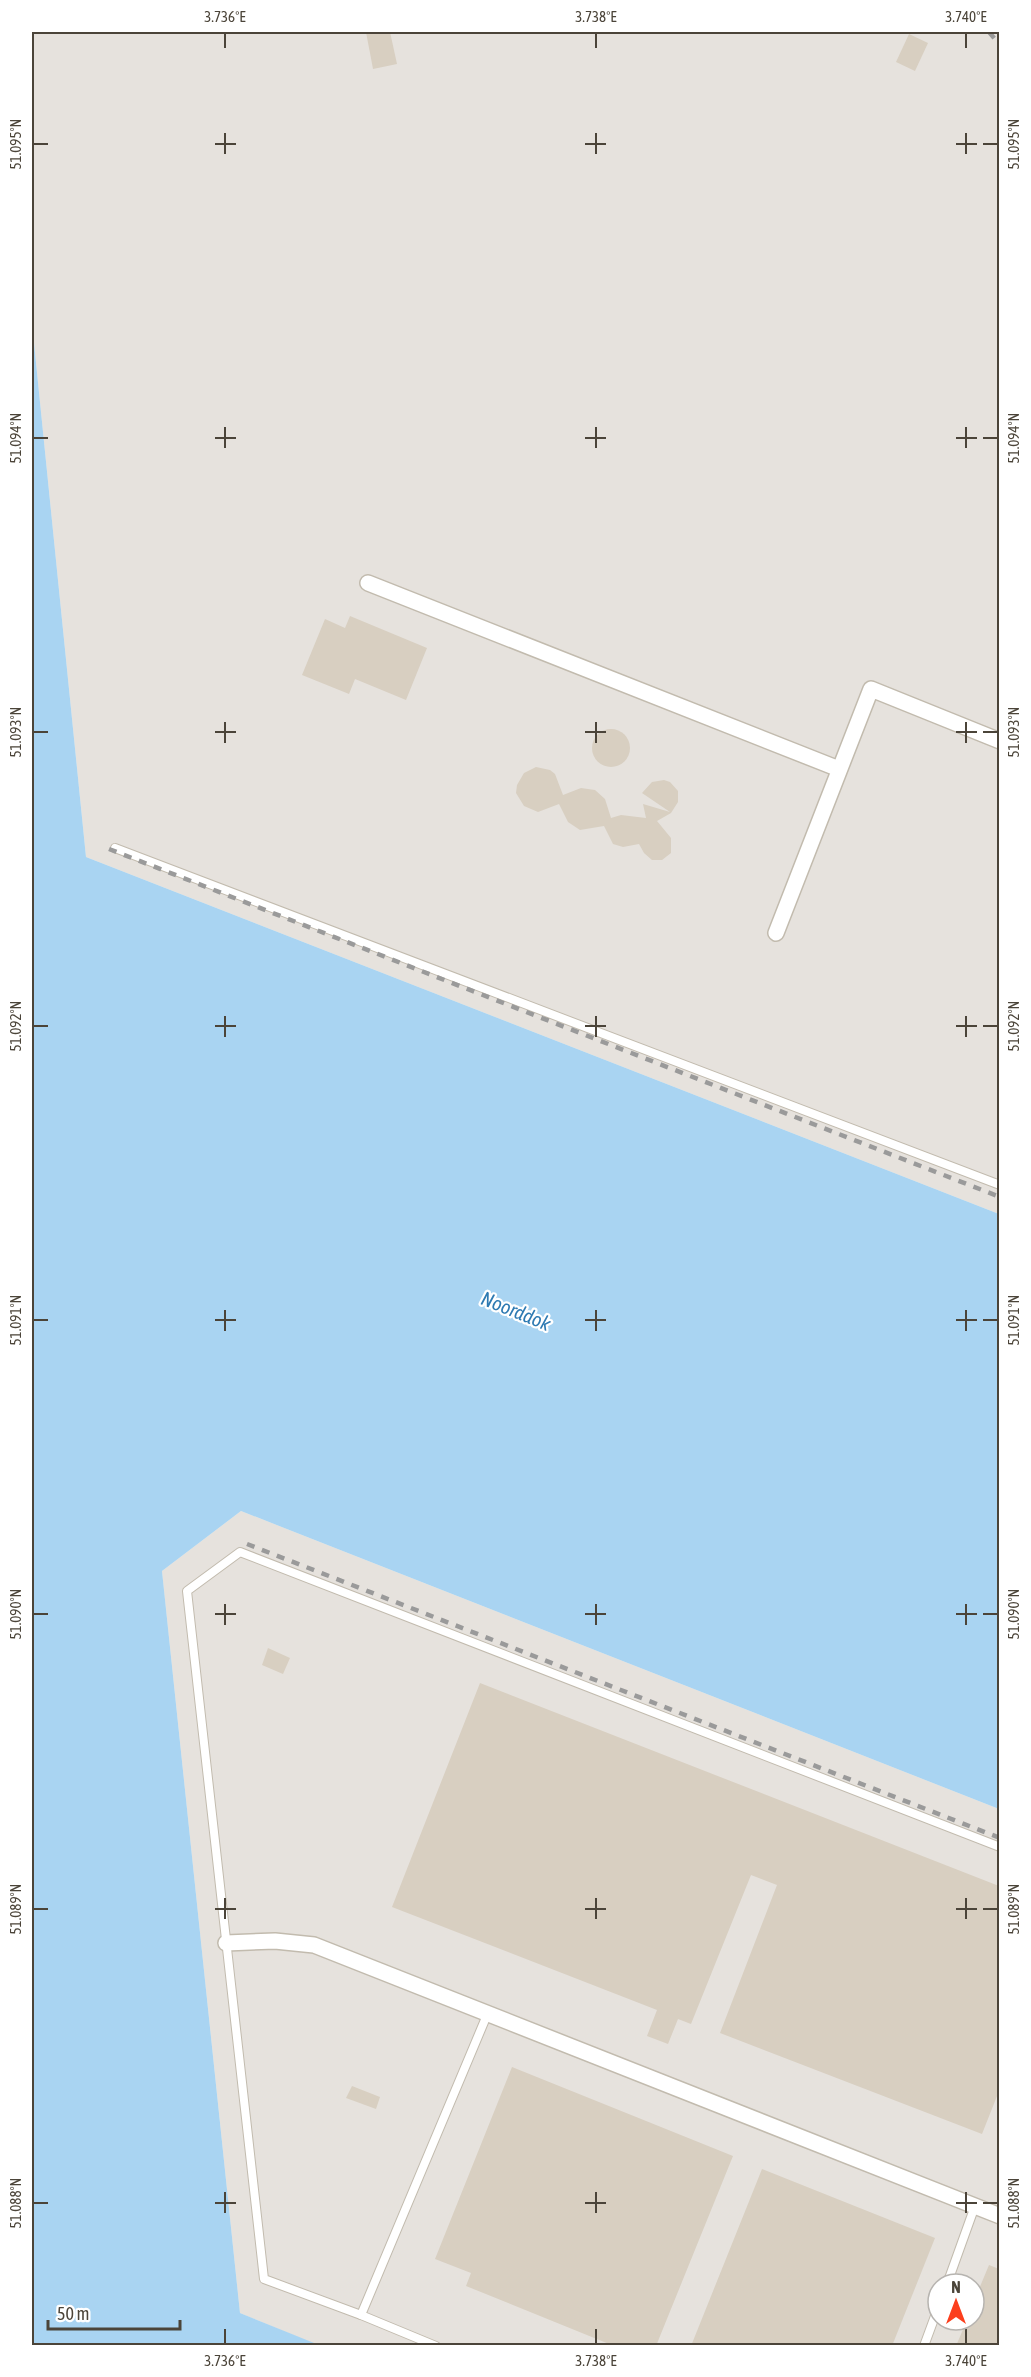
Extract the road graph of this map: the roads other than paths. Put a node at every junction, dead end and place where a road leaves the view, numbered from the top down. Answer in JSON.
{"nodes":[{"id":1,"x":368,"y":583,"type":"dead end"},
{"id":2,"x":999,"y":741,"type":"edge"},
{"id":3,"x":839,"y":768,"type":"junction"},
{"id":4,"x":115,"y":848,"type":"dead end"},
{"id":5,"x":776,"y":933,"type":"dead end"},
{"id":6,"x":999,"y":1185,"type":"edge"},
{"id":7,"x":999,"y":1847,"type":"edge"},
{"id":8,"x":226,"y":1943,"type":"junction"},
{"id":9,"x":487,"y":2015,"type":"junction"},
{"id":10,"x":975,"y":2206,"type":"junction"},
{"id":11,"x":999,"y":2216,"type":"edge"},
{"id":12,"x":951,"y":2272,"type":"edge"},
{"id":13,"x":361,"y":2315,"type":"junction"},
{"id":14,"x":436,"y":2346,"type":"edge"}],
"edges":[{"from":1,"to":3,"type":"street"},
{"from":2,"to":3,"type":"street"},
{"from":3,"to":5,"type":"street"},
{"from":4,"to":6,"type":"lane"},
{"from":7,"to":8,"type":"lane"},
{"from":8,"to":9,"type":"street"},
{"from":8,"to":13,"type":"lane"},
{"from":9,"to":10,"type":"street"},
{"from":9,"to":13,"type":"lane"},
{"from":10,"to":11,"type":"street"},
{"from":10,"to":12,"type":"lane"},
{"from":13,"to":14,"type":"lane"}]}
